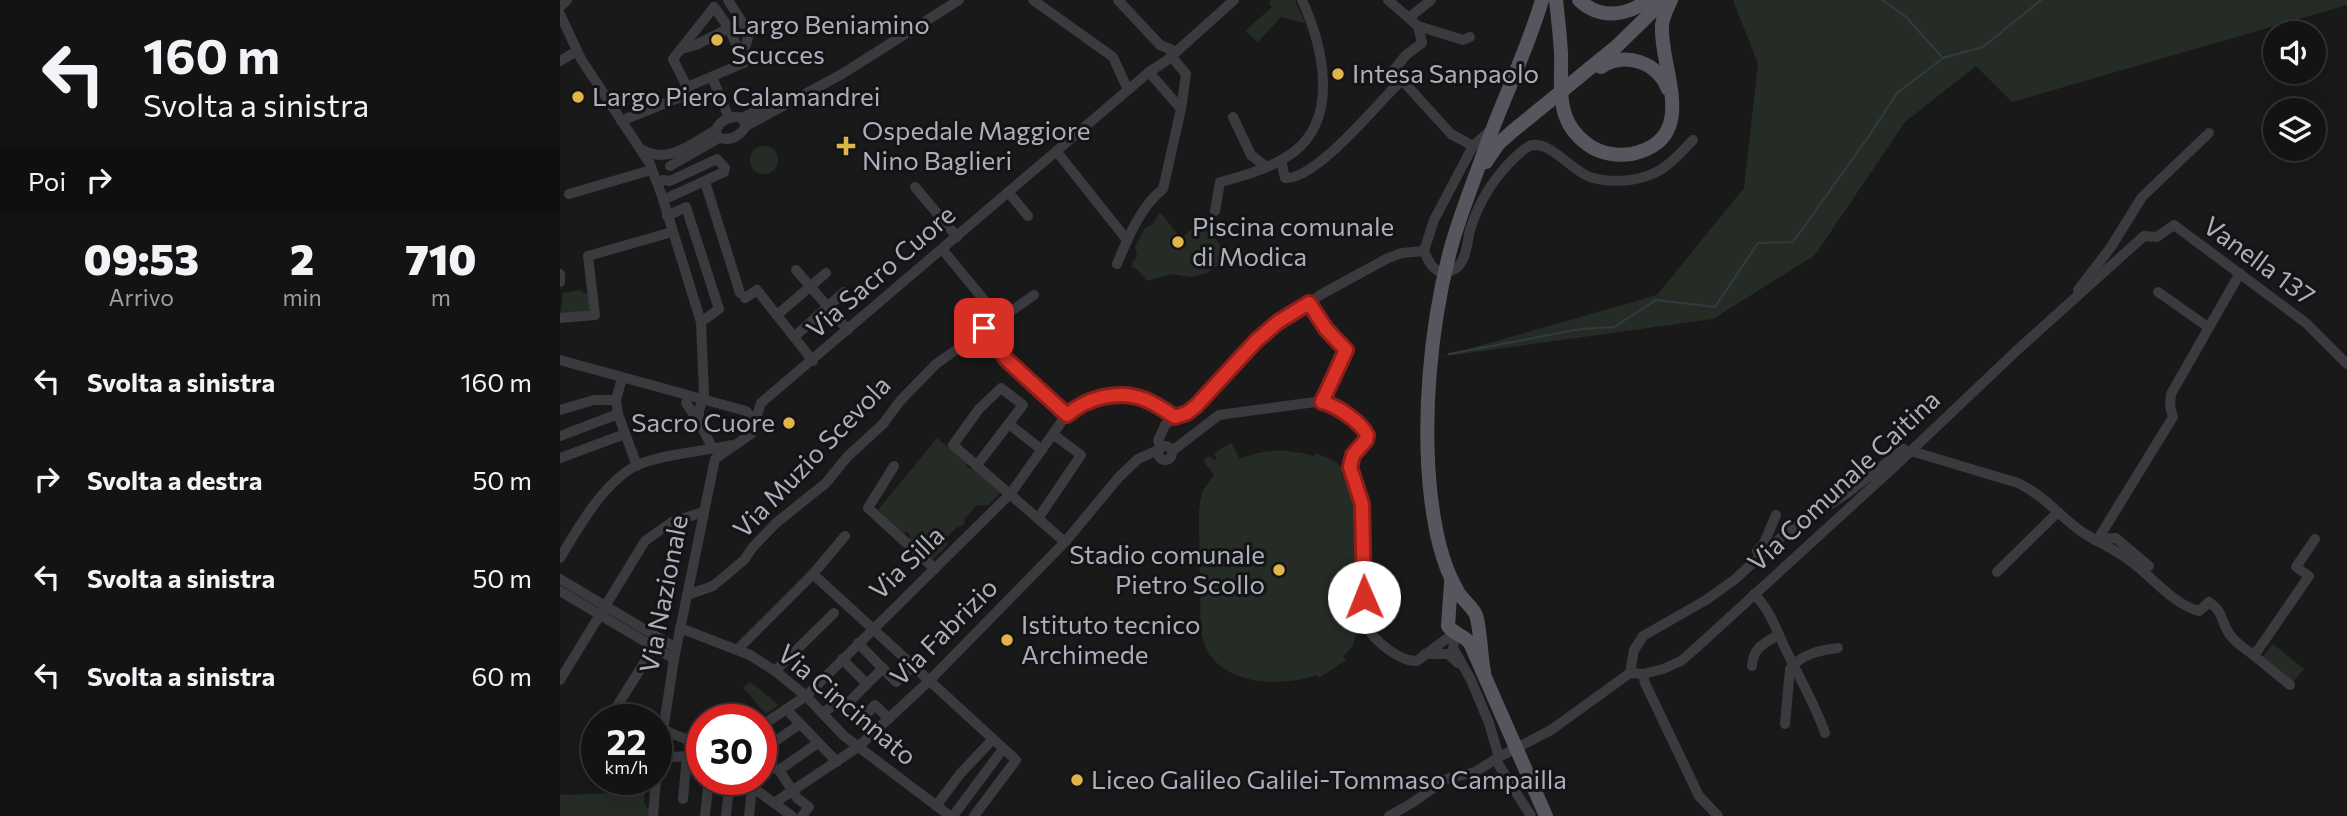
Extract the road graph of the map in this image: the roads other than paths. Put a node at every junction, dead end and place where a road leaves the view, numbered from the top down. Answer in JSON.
{"nodes":[{"id":1,"x":567,"y":0,"type":"edge"},
{"id":2,"x":727,"y":0,"type":"edge"},
{"id":3,"x":1033,"y":0,"type":"edge"},
{"id":4,"x":1118,"y":0,"type":"edge"},
{"id":5,"x":1234,"y":0,"type":"edge"},
{"id":6,"x":1302,"y":0,"type":"edge"},
{"id":7,"x":1388,"y":0,"type":"edge"},
{"id":8,"x":1431,"y":0,"type":"edge"},
{"id":9,"x":1542,"y":0,"type":"edge"},
{"id":10,"x":1556,"y":0,"type":"edge"},
{"id":11,"x":1579,"y":0,"type":"edge"},
{"id":12,"x":1648,"y":0,"type":"edge"},
{"id":13,"x":1664,"y":0,"type":"edge"},
{"id":14,"x":1671,"y":0,"type":"edge"},
{"id":15,"x":950,"y":1,"type":"edge"},
{"id":16,"x":717,"y":4,"type":"edge"},
{"id":17,"x":1220,"y":6,"type":"edge"},
{"id":18,"x":560,"y":7,"type":"edge"},
{"id":19,"x":560,"y":14,"type":"edge"},
{"id":20,"x":1414,"y":21,"type":"junction"},
{"id":21,"x":729,"y":28,"type":"junction"},
{"id":22,"x":1470,"y":37,"type":"dead end"},
{"id":23,"x":1160,"y":45,"type":"junction"},
{"id":24,"x":681,"y":49,"type":"junction"},
{"id":25,"x":577,"y":51,"type":"junction"},
{"id":26,"x":739,"y":51,"type":"junction"},
{"id":27,"x":1173,"y":54,"type":"junction"},
{"id":28,"x":560,"y":61,"type":"edge"},
{"id":29,"x":1160,"y":64,"type":"junction"},
{"id":30,"x":1149,"y":72,"type":"junction"},
{"id":31,"x":712,"y":77,"type":"junction"},
{"id":32,"x":1402,"y":80,"type":"junction"},
{"id":33,"x":687,"y":87,"type":"junction"},
{"id":34,"x":1128,"y":90,"type":"junction"},
{"id":35,"x":1673,"y":103,"type":"junction"},
{"id":36,"x":1181,"y":108,"type":"junction"},
{"id":37,"x":1536,"y":111,"type":"junction"},
{"id":38,"x":1233,"y":117,"type":"dead end"},
{"id":39,"x":729,"y":118,"type":"junction"},
{"id":40,"x":621,"y":121,"type":"junction"},
{"id":41,"x":744,"y":122,"type":"junction"},
{"id":42,"x":1493,"y":128,"type":"junction"},
{"id":43,"x":2209,"y":133,"type":"dead end"},
{"id":44,"x":718,"y":134,"type":"junction"},
{"id":45,"x":1693,"y":140,"type":"dead end"},
{"id":46,"x":1473,"y":146,"type":"junction"},
{"id":47,"x":1056,"y":152,"type":"junction"},
{"id":48,"x":1281,"y":160,"type":"junction"},
{"id":49,"x":1265,"y":166,"type":"junction"},
{"id":50,"x":660,"y":167,"type":"junction"},
{"id":51,"x":1477,"y":174,"type":"junction"},
{"id":52,"x":705,"y":182,"type":"junction"},
{"id":53,"x":915,"y":187,"type":"dead end"},
{"id":54,"x":1008,"y":192,"type":"junction"},
{"id":55,"x":569,"y":194,"type":"dead end"},
{"id":56,"x":663,"y":198,"type":"junction"},
{"id":57,"x":1215,"y":211,"type":"dead end"},
{"id":58,"x":667,"y":216,"type":"junction"},
{"id":59,"x":1028,"y":216,"type":"dead end"},
{"id":60,"x":2174,"y":225,"type":"joint"},
{"id":61,"x":672,"y":232,"type":"junction"},
{"id":62,"x":957,"y":237,"type":"junction"},
{"id":63,"x":1127,"y":240,"type":"junction"},
{"id":64,"x":942,"y":249,"type":"junction"},
{"id":65,"x":1424,"y":251,"type":"junction"},
{"id":66,"x":704,"y":259,"type":"junction"},
{"id":67,"x":1117,"y":264,"type":"dead end"},
{"id":68,"x":796,"y":270,"type":"dead end"},
{"id":69,"x":686,"y":272,"type":"junction"},
{"id":70,"x":826,"y":273,"type":"dead end"},
{"id":71,"x":2239,"y":273,"type":"junction"},
{"id":72,"x":560,"y":274,"type":"edge"},
{"id":73,"x":560,"y":282,"type":"edge"},
{"id":74,"x":810,"y":287,"type":"junction"},
{"id":75,"x":844,"y":292,"type":"dead end"},
{"id":76,"x":2158,"y":292,"type":"dead end"},
{"id":77,"x":1034,"y":295,"type":"dead end"},
{"id":78,"x":2071,"y":302,"type":"junction"},
{"id":79,"x":1309,"y":303,"type":"junction"},
{"id":80,"x":828,"y":307,"type":"junction"},
{"id":81,"x":776,"y":315,"type":"junction"},
{"id":82,"x":560,"y":318,"type":"edge"},
{"id":83,"x":999,"y":318,"type":"junction"},
{"id":84,"x":701,"y":322,"type":"junction"},
{"id":85,"x":2208,"y":327,"type":"junction"},
{"id":86,"x":984,"y":328,"type":"junction"},
{"id":87,"x":848,"y":330,"type":"junction"},
{"id":88,"x":794,"y":337,"type":"junction"},
{"id":89,"x":2014,"y":353,"type":"junction"},
{"id":90,"x":560,"y":360,"type":"edge"},
{"id":91,"x":813,"y":361,"type":"junction"},
{"id":92,"x":2347,"y":364,"type":"edge"},
{"id":93,"x":622,"y":378,"type":"junction"},
{"id":94,"x":688,"y":396,"type":"junction"},
{"id":95,"x":616,"y":400,"type":"junction"},
{"id":96,"x":703,"y":400,"type":"junction"},
{"id":97,"x":1322,"y":402,"type":"junction"},
{"id":98,"x":560,"y":410,"type":"edge"},
{"id":99,"x":618,"y":415,"type":"junction"},
{"id":100,"x":1067,"y":415,"type":"junction"},
{"id":101,"x":1175,"y":417,"type":"junction"},
{"id":102,"x":699,"y":422,"type":"junction"},
{"id":103,"x":1009,"y":424,"type":"junction"},
{"id":104,"x":754,"y":430,"type":"junction"},
{"id":105,"x":625,"y":433,"type":"junction"},
{"id":106,"x":1054,"y":435,"type":"junction"},
{"id":107,"x":560,"y":436,"type":"edge"},
{"id":108,"x":739,"y":444,"type":"junction"},
{"id":109,"x":709,"y":450,"type":"junction"},
{"id":110,"x":1042,"y":450,"type":"junction"},
{"id":111,"x":1164,"y":450,"type":"junction"},
{"id":112,"x":1911,"y":451,"type":"junction"},
{"id":113,"x":560,"y":458,"type":"edge"},
{"id":114,"x":978,"y":465,"type":"junction"},
{"id":115,"x":637,"y":466,"type":"junction"},
{"id":116,"x":894,"y":466,"type":"dead end"},
{"id":117,"x":1890,"y":466,"type":"junction"},
{"id":118,"x":1011,"y":493,"type":"junction"},
{"id":119,"x":704,"y":512,"type":"junction"},
{"id":120,"x":2058,"y":512,"type":"junction"},
{"id":121,"x":1776,"y":515,"type":"dead end"},
{"id":122,"x":1039,"y":517,"type":"junction"},
{"id":123,"x":845,"y":536,"type":"dead end"},
{"id":124,"x":2096,"y":539,"type":"junction"},
{"id":125,"x":2315,"y":539,"type":"dead end"},
{"id":126,"x":1065,"y":542,"type":"junction"},
{"id":127,"x":560,"y":558,"type":"edge"},
{"id":128,"x":2149,"y":566,"type":"dead end"},
{"id":129,"x":1746,"y":568,"type":"junction"},
{"id":130,"x":935,"y":569,"type":"junction"},
{"id":131,"x":1997,"y":572,"type":"dead end"},
{"id":132,"x":813,"y":574,"type":"junction"},
{"id":133,"x":1451,"y":578,"type":"junction"},
{"id":134,"x":560,"y":579,"type":"edge"},
{"id":135,"x":560,"y":591,"type":"edge"},
{"id":136,"x":1754,"y":594,"type":"junction"},
{"id":137,"x":687,"y":595,"type":"junction"},
{"id":138,"x":1467,"y":606,"type":"junction"},
{"id":139,"x":601,"y":610,"type":"junction"},
{"id":140,"x":834,"y":613,"type":"dead end"},
{"id":141,"x":1477,"y":621,"type":"junction"},
{"id":142,"x":1454,"y":626,"type":"junction"},
{"id":143,"x":680,"y":628,"type":"junction"},
{"id":144,"x":873,"y":628,"type":"junction"},
{"id":145,"x":1778,"y":635,"type":"junction"},
{"id":146,"x":858,"y":643,"type":"junction"},
{"id":147,"x":654,"y":647,"type":"junction"},
{"id":148,"x":1838,"y":648,"type":"dead end"},
{"id":149,"x":737,"y":650,"type":"junction"},
{"id":150,"x":1427,"y":652,"type":"junction"},
{"id":151,"x":675,"y":653,"type":"junction"},
{"id":152,"x":2252,"y":654,"type":"junction"},
{"id":153,"x":842,"y":659,"type":"junction"},
{"id":154,"x":1793,"y":664,"type":"junction"},
{"id":155,"x":913,"y":666,"type":"junction"},
{"id":156,"x":1752,"y":666,"type":"dead end"},
{"id":157,"x":883,"y":668,"type":"junction"},
{"id":158,"x":775,"y":671,"type":"junction"},
{"id":159,"x":1476,"y":674,"type":"junction"},
{"id":160,"x":1630,"y":674,"type":"junction"},
{"id":161,"x":1643,"y":674,"type":"junction"},
{"id":162,"x":560,"y":680,"type":"edge"},
{"id":163,"x":929,"y":681,"type":"junction"},
{"id":164,"x":867,"y":684,"type":"junction"},
{"id":165,"x":2290,"y":685,"type":"dead end"},
{"id":166,"x":806,"y":696,"type":"junction"},
{"id":167,"x":618,"y":704,"type":"edge"},
{"id":168,"x":669,"y":704,"type":"edge"},
{"id":169,"x":844,"y":707,"type":"junction"},
{"id":170,"x":786,"y":709,"type":"junction"},
{"id":171,"x":823,"y":713,"type":"junction"},
{"id":172,"x":777,"y":715,"type":"edge"},
{"id":173,"x":889,"y":719,"type":"junction"},
{"id":174,"x":859,"y":722,"type":"junction"},
{"id":175,"x":800,"y":724,"type":"junction"},
{"id":176,"x":1785,"y":724,"type":"dead end"},
{"id":177,"x":1825,"y":733,"type":"dead end"},
{"id":178,"x":872,"y":735,"type":"junction"},
{"id":179,"x":990,"y":736,"type":"junction"},
{"id":180,"x":777,"y":740,"type":"edge"},
{"id":181,"x":818,"y":743,"type":"junction"},
{"id":182,"x":858,"y":747,"type":"junction"},
{"id":183,"x":1003,"y":749,"type":"junction"},
{"id":184,"x":1501,"y":755,"type":"junction"},
{"id":185,"x":837,"y":762,"type":"junction"},
{"id":186,"x":686,"y":767,"type":"edge"},
{"id":187,"x":779,"y":770,"type":"joint"},
{"id":188,"x":793,"y":790,"type":"junction"},
{"id":189,"x":655,"y":795,"type":"edge"},
{"id":190,"x":707,"y":795,"type":"edge"},
{"id":191,"x":728,"y":795,"type":"edge"},
{"id":192,"x":751,"y":795,"type":"edge"},
{"id":193,"x":763,"y":795,"type":"edge"},
{"id":194,"x":683,"y":799,"type":"dead end"},
{"id":195,"x":774,"y":803,"type":"junction"},
{"id":196,"x":945,"y":812,"type":"edge"},
{"id":197,"x":705,"y":815,"type":"edge"},
{"id":198,"x":653,"y":816,"type":"edge"},
{"id":199,"x":726,"y":816,"type":"edge"},
{"id":200,"x":749,"y":816,"type":"edge"},
{"id":201,"x":773,"y":816,"type":"edge"},
{"id":202,"x":792,"y":816,"type":"edge"},
{"id":203,"x":802,"y":816,"type":"edge"},
{"id":204,"x":974,"y":816,"type":"edge"},
{"id":205,"x":1389,"y":816,"type":"edge"},
{"id":206,"x":1531,"y":816,"type":"edge"},
{"id":207,"x":1546,"y":816,"type":"edge"},
{"id":208,"x":1718,"y":816,"type":"edge"}],
"edges":[{"from":1,"to":18,"type":"street"},
{"from":2,"to":26,"type":"street"},
{"from":3,"to":34,"type":"street"},
{"from":4,"to":23,"type":"street"},
{"from":5,"to":17,"type":"street"},
{"from":6,"to":48,"type":"street"},
{"from":7,"to":20,"type":"street"},
{"from":8,"to":20,"type":"street"},
{"from":9,"to":42,"type":"main road"},
{"from":10,"to":35,"type":"main road"},
{"from":11,"to":12,"type":"main road"},
{"from":13,"to":37,"type":"main road"},
{"from":14,"to":35,"type":"main road"},
{"from":15,"to":41,"type":"street"},
{"from":16,"to":21,"type":"street"},
{"from":16,"to":24,"type":"street"},
{"from":17,"to":27,"type":"street"},
{"from":19,"to":25,"type":"street"},
{"from":20,"to":22,"type":"street"},
{"from":20,"to":32,"type":"street"},
{"from":21,"to":24,"type":"street"},
{"from":21,"to":26,"type":"street"},
{"from":23,"to":27,"type":"street"},
{"from":23,"to":29,"type":"street"},
{"from":24,"to":33,"type":"street"},
{"from":25,"to":28,"type":"street"},
{"from":25,"to":40,"type":"street"},
{"from":26,"to":31,"type":"street"},
{"from":27,"to":29,"type":"street","name":"Via Sacro Cuore"},
{"from":27,"to":36,"type":"street"},
{"from":29,"to":30,"type":"street","name":"Via Sacro Cuore"},
{"from":30,"to":34,"type":"street","name":"Via Sacro Cuore"},
{"from":30,"to":36,"type":"street"},
{"from":31,"to":33,"type":"street"},
{"from":31,"to":39,"type":"street"},
{"from":32,"to":46,"type":"street"},
{"from":32,"to":48,"type":"street"},
{"from":33,"to":40,"type":"street"},
{"from":34,"to":47,"type":"street","name":"Via Sacro Cuore"},
{"from":35,"to":37,"type":"main road"},
{"from":36,"to":63,"type":"street"},
{"from":37,"to":51,"type":"main road"},
{"from":38,"to":49,"type":"street"},
{"from":39,"to":41,"type":"street"},
{"from":39,"to":44,"type":"street"},
{"from":40,"to":50,"type":"street"},
{"from":41,"to":44,"type":"street"},
{"from":42,"to":46,"type":"street"},
{"from":42,"to":51,"type":"main road"},
{"from":43,"to":78,"type":"street"},
{"from":44,"to":50,"type":"street"},
{"from":45,"to":65,"type":"street"},
{"from":46,"to":65,"type":"street"},
{"from":47,"to":54,"type":"street","name":"Via Sacro Cuore"},
{"from":47,"to":63,"type":"street"},
{"from":48,"to":49,"type":"street"},
{"from":49,"to":57,"type":"street"},
{"from":50,"to":52,"type":"street"},
{"from":50,"to":55,"type":"street"},
{"from":50,"to":56,"type":"street"},
{"from":51,"to":133,"type":"main road"},
{"from":52,"to":56,"type":"street"},
{"from":52,"to":81,"type":"street"},
{"from":53,"to":62,"type":"street"},
{"from":54,"to":59,"type":"street"},
{"from":54,"to":62,"type":"street","name":"Via Sacro Cuore"},
{"from":56,"to":58,"type":"street"},
{"from":58,"to":61,"type":"street"},
{"from":58,"to":66,"type":"street"},
{"from":60,"to":71,"type":"street","name":"Vanella 137"},
{"from":60,"to":78,"type":"street","name":"Via Comunale Caitina"},
{"from":61,"to":69,"type":"street"},
{"from":61,"to":82,"type":"street"},
{"from":62,"to":64,"type":"street","name":"Via Sacro Cuore"},
{"from":63,"to":67,"type":"street"},
{"from":64,"to":83,"type":"street"},
{"from":64,"to":87,"type":"street","name":"Via Sacro Cuore"},
{"from":65,"to":79,"type":"street"},
{"from":66,"to":69,"type":"street"},
{"from":66,"to":84,"type":"street"},
{"from":68,"to":74,"type":"street"},
{"from":69,"to":84,"type":"street"},
{"from":70,"to":74,"type":"street"},
{"from":71,"to":85,"type":"street"},
{"from":71,"to":92,"type":"street","name":"Vanella 137"},
{"from":72,"to":73,"type":"street"},
{"from":74,"to":80,"type":"street"},
{"from":74,"to":81,"type":"street"},
{"from":75,"to":80,"type":"street"},
{"from":76,"to":85,"type":"street"},
{"from":77,"to":83,"type":"street","name":"Via Muzio Scevola"},
{"from":78,"to":89,"type":"street","name":"Via Comunale Caitina"},
{"from":79,"to":97,"type":"street"},
{"from":79,"to":101,"type":"street"},
{"from":80,"to":87,"type":"street"},
{"from":80,"to":88,"type":"street"},
{"from":81,"to":88,"type":"street"},
{"from":83,"to":86,"type":"street","name":"Via Muzio Scevola"},
{"from":84,"to":96,"type":"street"},
{"from":85,"to":124,"type":"street"},
{"from":86,"to":100,"type":"street"},
{"from":86,"to":137,"type":"street","name":"Via Muzio Scevola"},
{"from":87,"to":91,"type":"street","name":"Via Sacro Cuore"},
{"from":88,"to":91,"type":"street"},
{"from":89,"to":112,"type":"street","name":"Via Comunale Caitina"},
{"from":89,"to":117,"type":"street"},
{"from":90,"to":93,"type":"street"},
{"from":91,"to":104,"type":"street","name":"Via Sacro Cuore"},
{"from":93,"to":94,"type":"street"},
{"from":93,"to":95,"type":"street"},
{"from":94,"to":96,"type":"street"},
{"from":94,"to":102,"type":"street"},
{"from":95,"to":98,"type":"street"},
{"from":95,"to":99,"type":"street"},
{"from":96,"to":102,"type":"street"},
{"from":96,"to":104,"type":"street"},
{"from":97,"to":111,"type":"street","name":"Via Fabrizio"},
{"from":97,"to":150,"type":"street"},
{"from":99,"to":105,"type":"street"},
{"from":99,"to":107,"type":"street"},
{"from":100,"to":101,"type":"street"},
{"from":100,"to":106,"type":"street","name":"Via Silla"},
{"from":101,"to":111,"type":"street"},
{"from":102,"to":109,"type":"street"},
{"from":103,"to":110,"type":"street"},
{"from":103,"to":114,"type":"street"},
{"from":103,"to":114,"type":"street"},
{"from":104,"to":108,"type":"street"},
{"from":105,"to":113,"type":"street"},
{"from":105,"to":115,"type":"street"},
{"from":106,"to":110,"type":"street","name":"Via Silla"},
{"from":106,"to":122,"type":"street"},
{"from":108,"to":109,"type":"street"},
{"from":108,"to":119,"type":"street","name":"Via Nazionale"},
{"from":109,"to":115,"type":"street"},
{"from":110,"to":118,"type":"street","name":"Via Silla"},
{"from":111,"to":126,"type":"street","name":"Via Fabrizio"},
{"from":112,"to":117,"type":"street","name":"Via Comunale Caitina"},
{"from":112,"to":120,"type":"street"},
{"from":114,"to":118,"type":"street"},
{"from":115,"to":127,"type":"street"},
{"from":116,"to":130,"type":"street"},
{"from":117,"to":129,"type":"street"},
{"from":117,"to":136,"type":"street","name":"Via Comunale Caitina"},
{"from":118,"to":122,"type":"street"},
{"from":118,"to":130,"type":"street","name":"Via Silla"},
{"from":119,"to":137,"type":"street","name":"Via Nazionale"},
{"from":119,"to":139,"type":"street"},
{"from":120,"to":124,"type":"street"},
{"from":120,"to":131,"type":"street"},
{"from":121,"to":129,"type":"street"},
{"from":122,"to":126,"type":"street"},
{"from":123,"to":132,"type":"street"},
{"from":124,"to":128,"type":"street"},
{"from":124,"to":152,"type":"street"},
{"from":125,"to":152,"type":"street"},
{"from":126,"to":163,"type":"street","name":"Via Fabrizio"},
{"from":129,"to":160,"type":"street"},
{"from":130,"to":144,"type":"street","name":"Via Silla"},
{"from":132,"to":144,"type":"street"},
{"from":132,"to":149,"type":"street"},
{"from":133,"to":138,"type":"main road"},
{"from":133,"to":142,"type":"main road"},
{"from":134,"to":139,"type":"street"},
{"from":135,"to":139,"type":"street"},
{"from":136,"to":145,"type":"street"},
{"from":136,"to":161,"type":"street","name":"Via Comunale Caitina"},
{"from":137,"to":143,"type":"street","name":"Via Nazionale"},
{"from":138,"to":141,"type":"main road"},
{"from":138,"to":142,"type":"main road"},
{"from":139,"to":147,"type":"street"},
{"from":139,"to":151,"type":"street"},
{"from":139,"to":162,"type":"street"},
{"from":140,"to":158,"type":"street"},
{"from":141,"to":142,"type":"main road"},
{"from":141,"to":159,"type":"main road"},
{"from":142,"to":150,"type":"street"},
{"from":142,"to":159,"type":"main road"},
{"from":143,"to":149,"type":"street","name":"Via Cincinnato"},
{"from":143,"to":151,"type":"street","name":"Via Nazionale"},
{"from":144,"to":146,"type":"street","name":"Via Silla"},
{"from":144,"to":155,"type":"street"},
{"from":145,"to":154,"type":"street"},
{"from":145,"to":156,"type":"street"},
{"from":146,"to":153,"type":"street","name":"Via Silla"},
{"from":146,"to":157,"type":"street"},
{"from":147,"to":151,"type":"street"},
{"from":147,"to":167,"type":"street"},
{"from":148,"to":154,"type":"street"},
{"from":149,"to":158,"type":"street","name":"Via Cincinnato"},
{"from":150,"to":159,"type":"street"},
{"from":151,"to":168,"type":"street","name":"Via Nazionale"},
{"from":152,"to":165,"type":"street"},
{"from":153,"to":164,"type":"street"},
{"from":153,"to":166,"type":"street","name":"Via Silla"},
{"from":154,"to":176,"type":"street"},
{"from":154,"to":177,"type":"street"},
{"from":155,"to":157,"type":"street"},
{"from":155,"to":163,"type":"street"},
{"from":157,"to":164,"type":"street"},
{"from":158,"to":166,"type":"street","name":"Via Cincinnato"},
{"from":159,"to":184,"type":"street"},
{"from":159,"to":207,"type":"main road"},
{"from":160,"to":161,"type":"street","name":"Via Comunale Caitina"},
{"from":160,"to":184,"type":"street"},
{"from":161,"to":208,"type":"street"},
{"from":163,"to":173,"type":"street","name":"Via Fabrizio"},
{"from":163,"to":179,"type":"street"},
{"from":164,"to":169,"type":"street"},
{"from":166,"to":170,"type":"street","name":"Via Silla"},
{"from":166,"to":171,"type":"street","name":"Via Cincinnato"},
{"from":169,"to":171,"type":"street"},
{"from":169,"to":174,"type":"street"},
{"from":170,"to":172,"type":"street","name":"Via Silla"},
{"from":170,"to":175,"type":"street"},
{"from":171,"to":182,"type":"street","name":"Via Cincinnato"},
{"from":173,"to":174,"type":"street"},
{"from":173,"to":178,"type":"street","name":"Via Fabrizio"},
{"from":174,"to":178,"type":"street"},
{"from":175,"to":180,"type":"street"},
{"from":175,"to":181,"type":"street"},
{"from":178,"to":182,"type":"street","name":"Via Fabrizio"},
{"from":179,"to":183,"type":"street"},
{"from":179,"to":196,"type":"street"},
{"from":181,"to":185,"type":"street"},
{"from":181,"to":187,"type":"street"},
{"from":182,"to":185,"type":"street","name":"Via Fabrizio"},
{"from":182,"to":196,"type":"street","name":"Via Cincinnato"},
{"from":183,"to":196,"type":"street"},
{"from":183,"to":204,"type":"street"},
{"from":184,"to":205,"type":"street"},
{"from":184,"to":206,"type":"street"},
{"from":185,"to":188,"type":"street","name":"Via Fabrizio"},
{"from":186,"to":194,"type":"street"},
{"from":187,"to":188,"type":"street"},
{"from":188,"to":195,"type":"street","name":"Via Fabrizio"},
{"from":188,"to":203,"type":"street"},
{"from":189,"to":198,"type":"street"},
{"from":190,"to":197,"type":"street"},
{"from":191,"to":199,"type":"street"},
{"from":192,"to":200,"type":"street"},
{"from":193,"to":195,"type":"street"},
{"from":195,"to":201,"type":"street"},
{"from":195,"to":202,"type":"street"}]}
